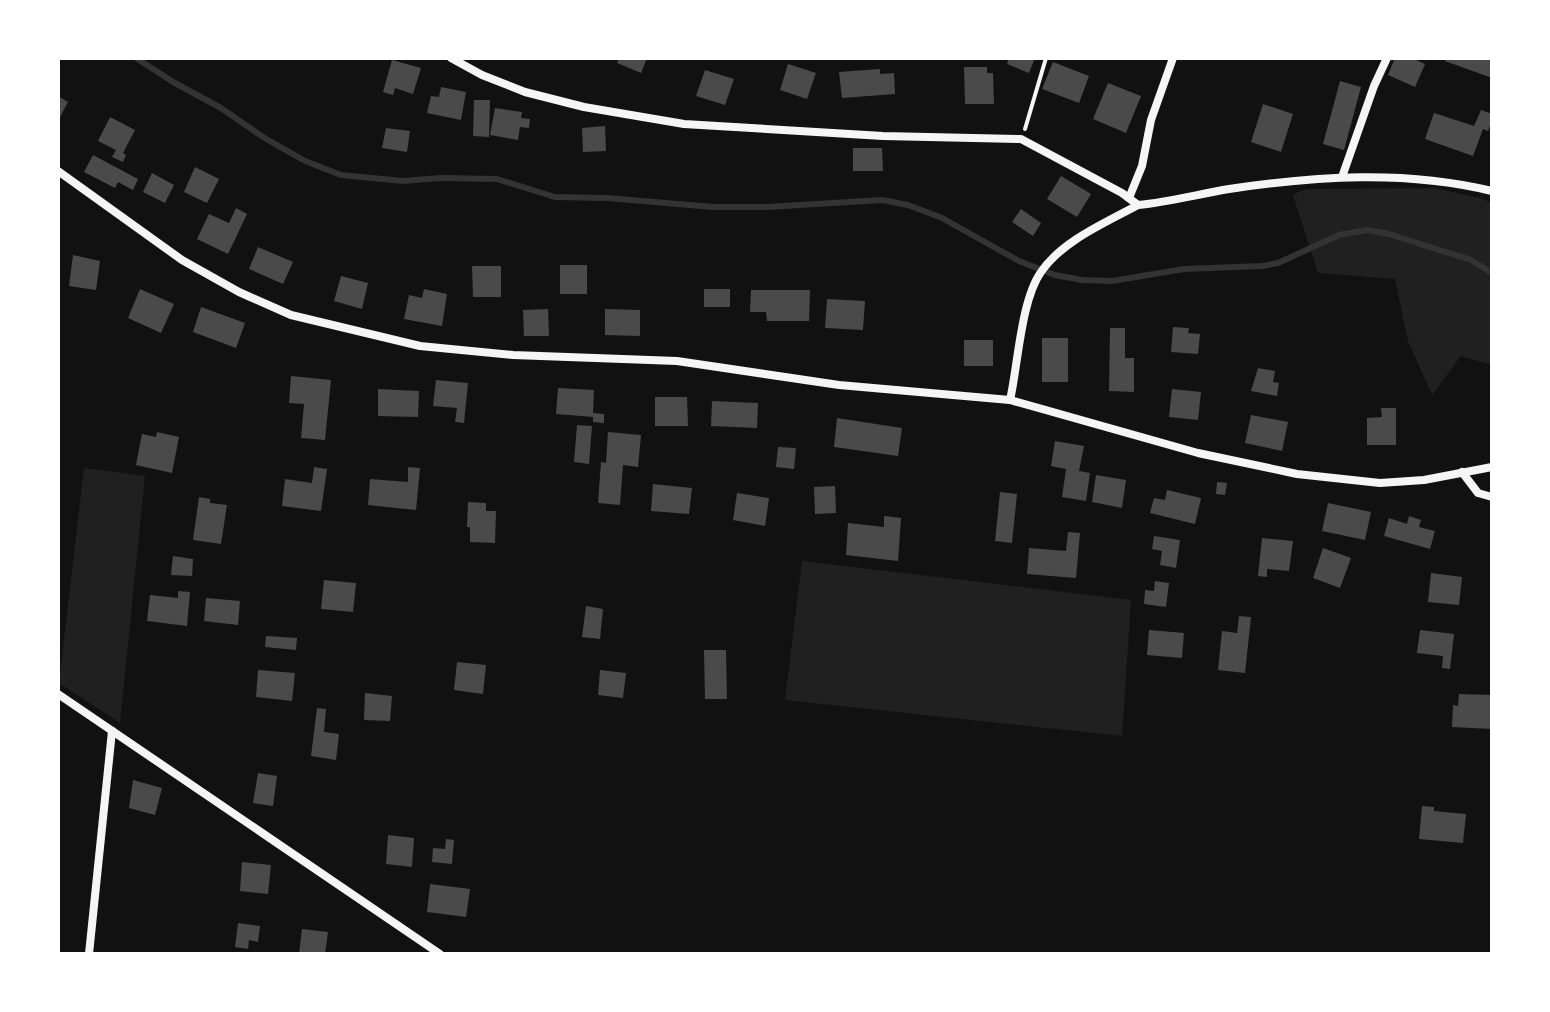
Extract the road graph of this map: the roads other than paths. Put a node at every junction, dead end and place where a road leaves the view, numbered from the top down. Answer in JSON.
{"nodes":[{"id":1,"x":451,"y":58,"type":"edge"},
{"id":2,"x":1173,"y":58,"type":"edge"},
{"id":3,"x":1387,"y":58,"type":"edge"},
{"id":4,"x":58,"y":171,"type":"edge"},
{"id":5,"x":1342,"y":177,"type":"junction"},
{"id":6,"x":1492,"y":191,"type":"edge"},
{"id":7,"x":1129,"y":198,"type":"junction"},
{"id":8,"x":1138,"y":205,"type":"junction"},
{"id":9,"x":1010,"y":400,"type":"junction"},
{"id":10,"x":1492,"y":467,"type":"edge"},
{"id":11,"x":1462,"y":472,"type":"junction"},
{"id":12,"x":1492,"y":497,"type":"edge"},
{"id":13,"x":58,"y":694,"type":"edge"},
{"id":14,"x":112,"y":731,"type":"junction"},
{"id":15,"x":89,"y":954,"type":"edge"},
{"id":16,"x":440,"y":954,"type":"edge"}],
"edges":[{"from":1,"to":7,"type":"street"},
{"from":2,"to":7,"type":"street"},
{"from":3,"to":5,"type":"street"},
{"from":4,"to":9,"type":"street"},
{"from":5,"to":6,"type":"street"},
{"from":5,"to":8,"type":"street"},
{"from":7,"to":8,"type":"street"},
{"from":8,"to":9,"type":"street"},
{"from":9,"to":11,"type":"street"},
{"from":10,"to":11,"type":"street"},
{"from":11,"to":12,"type":"street"},
{"from":13,"to":14,"type":"street"},
{"from":14,"to":15,"type":"street"},
{"from":14,"to":16,"type":"street"}]}
